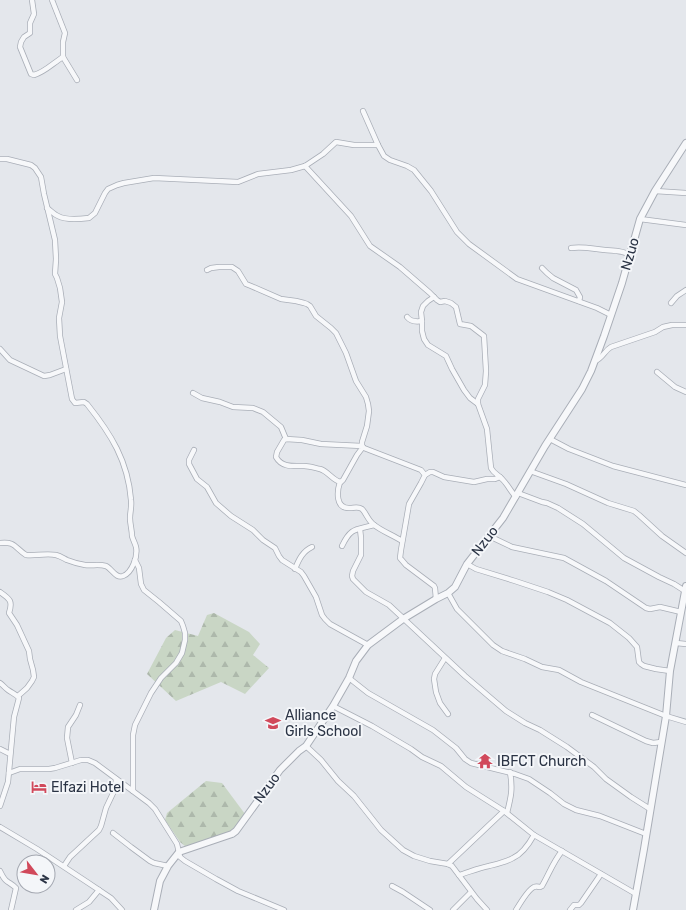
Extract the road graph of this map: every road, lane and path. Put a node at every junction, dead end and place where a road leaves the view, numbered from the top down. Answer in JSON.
{"nodes":[{"id":1,"x":32,"y":0,"type":"edge"},
{"id":2,"x":52,"y":0,"type":"edge"},
{"id":3,"x":63,"y":57,"type":"junction"},
{"id":4,"x":77,"y":80,"type":"dead end"},
{"id":5,"x":363,"y":111,"type":"dead end"},
{"id":6,"x":686,"y":143,"type":"edge"},
{"id":7,"x":378,"y":145,"type":"junction"},
{"id":8,"x":0,"y":158,"type":"edge"},
{"id":9,"x":305,"y":166,"type":"junction"},
{"id":10,"x":655,"y":191,"type":"junction"},
{"id":11,"x":686,"y":193,"type":"edge"},
{"id":12,"x":47,"y":208,"type":"junction"},
{"id":13,"x":640,"y":219,"type":"junction"},
{"id":14,"x":686,"y":225,"type":"edge"},
{"id":15,"x":571,"y":248,"type":"dead end"},
{"id":16,"x":630,"y":255,"type":"junction"},
{"id":17,"x":542,"y":268,"type":"dead end"},
{"id":18,"x":207,"y":270,"type":"dead end"},
{"id":19,"x":686,"y":290,"type":"edge"},
{"id":20,"x":434,"y":297,"type":"junction"},
{"id":21,"x":579,"y":301,"type":"junction"},
{"id":22,"x":671,"y":303,"type":"dead end"},
{"id":23,"x":611,"y":315,"type":"junction"},
{"id":24,"x":407,"y":317,"type":"dead end"},
{"id":25,"x":422,"y":321,"type":"junction"},
{"id":26,"x":686,"y":325,"type":"edge"},
{"id":27,"x":0,"y":349,"type":"edge"},
{"id":28,"x":595,"y":361,"type":"junction"},
{"id":29,"x":66,"y":369,"type":"junction"},
{"id":30,"x":657,"y":372,"type":"dead end"},
{"id":31,"x":686,"y":392,"type":"edge"},
{"id":32,"x":193,"y":393,"type":"dead end"},
{"id":33,"x":478,"y":404,"type":"junction"},
{"id":34,"x":550,"y":439,"type":"junction"},
{"id":35,"x":286,"y":440,"type":"junction"},
{"id":36,"x":363,"y":446,"type":"junction"},
{"id":37,"x":194,"y":450,"type":"dead end"},
{"id":38,"x":530,"y":471,"type":"junction"},
{"id":39,"x":425,"y":475,"type":"junction"},
{"id":40,"x":500,"y":477,"type":"junction"},
{"id":41,"x":340,"y":482,"type":"junction"},
{"id":42,"x":686,"y":485,"type":"edge"},
{"id":43,"x":517,"y":495,"type":"junction"},
{"id":44,"x":374,"y":525,"type":"junction"},
{"id":45,"x":360,"y":529,"type":"junction"},
{"id":46,"x":489,"y":536,"type":"junction"},
{"id":47,"x":402,"y":541,"type":"junction"},
{"id":48,"x":0,"y":542,"type":"edge"},
{"id":49,"x":342,"y":546,"type":"dead end"},
{"id":50,"x":312,"y":547,"type":"dead end"},
{"id":51,"x":686,"y":552,"type":"edge"},
{"id":52,"x":135,"y":560,"type":"junction"},
{"id":53,"x":467,"y":564,"type":"junction"},
{"id":54,"x":296,"y":569,"type":"junction"},
{"id":55,"x":686,"y":589,"type":"edge"},
{"id":56,"x":0,"y":592,"type":"edge"},
{"id":57,"x":448,"y":593,"type":"junction"},
{"id":58,"x":436,"y":599,"type":"junction"},
{"id":59,"x":682,"y":612,"type":"junction"},
{"id":60,"x":403,"y":619,"type":"junction"},
{"id":61,"x":676,"y":642,"type":"junction"},
{"id":62,"x":686,"y":644,"type":"edge"},
{"id":63,"x":368,"y":645,"type":"junction"},
{"id":64,"x":446,"y":658,"type":"junction"},
{"id":65,"x":670,"y":671,"type":"junction"},
{"id":66,"x":349,"y":678,"type":"junction"},
{"id":67,"x":0,"y":683,"type":"edge"},
{"id":68,"x":18,"y":696,"type":"junction"},
{"id":69,"x":80,"y":705,"type":"dead end"},
{"id":70,"x":333,"y":706,"type":"junction"},
{"id":71,"x":448,"y":714,"type":"dead end"},
{"id":72,"x":592,"y":715,"type":"dead end"},
{"id":73,"x":666,"y":716,"type":"junction"},
{"id":74,"x":686,"y":722,"type":"edge"},
{"id":75,"x":661,"y":742,"type":"junction"},
{"id":76,"x":306,"y":746,"type":"junction"},
{"id":77,"x":0,"y":749,"type":"edge"},
{"id":78,"x":10,"y":754,"type":"junction"},
{"id":79,"x":72,"y":763,"type":"junction"},
{"id":80,"x":510,"y":772,"type":"junction"},
{"id":81,"x":9,"y":773,"type":"junction"},
{"id":82,"x":116,"y":779,"type":"junction"},
{"id":83,"x":133,"y":791,"type":"junction"},
{"id":84,"x":0,"y":806,"type":"edge"},
{"id":85,"x":650,"y":809,"type":"junction"},
{"id":86,"x":505,"y":812,"type":"junction"},
{"id":87,"x":0,"y":827,"type":"edge"},
{"id":88,"x":113,"y":833,"type":"dead end"},
{"id":89,"x":646,"y":834,"type":"junction"},
{"id":90,"x":534,"y":835,"type":"junction"},
{"id":91,"x":562,"y":851,"type":"junction"},
{"id":92,"x":179,"y":852,"type":"junction"},
{"id":93,"x":448,"y":864,"type":"junction"},
{"id":94,"x":64,"y":866,"type":"junction"},
{"id":95,"x":168,"y":866,"type":"junction"},
{"id":96,"x":0,"y":871,"type":"edge"},
{"id":97,"x":601,"y":874,"type":"junction"},
{"id":98,"x":459,"y":875,"type":"junction"},
{"id":99,"x":392,"y":886,"type":"dead end"},
{"id":100,"x":99,"y":890,"type":"junction"},
{"id":101,"x":471,"y":892,"type":"junction"},
{"id":102,"x":636,"y":894,"type":"junction"},
{"id":103,"x":11,"y":910,"type":"edge"},
{"id":104,"x":76,"y":910,"type":"edge"},
{"id":105,"x":122,"y":910,"type":"edge"},
{"id":106,"x":154,"y":910,"type":"edge"},
{"id":107,"x":284,"y":910,"type":"edge"},
{"id":108,"x":430,"y":910,"type":"edge"},
{"id":109,"x":453,"y":910,"type":"edge"},
{"id":110,"x":487,"y":910,"type":"edge"},
{"id":111,"x":516,"y":910,"type":"edge"},
{"id":112,"x":570,"y":910,"type":"edge"},
{"id":113,"x":633,"y":910,"type":"edge"}],
"edges":[{"from":1,"to":3,"type":"street"},
{"from":2,"to":3,"type":"street"},
{"from":3,"to":4,"type":"street"},
{"from":5,"to":7,"type":"street"},
{"from":6,"to":10,"type":"street","name":"Nzuo"},
{"from":7,"to":9,"type":"street"},
{"from":7,"to":21,"type":"street"},
{"from":8,"to":12,"type":"street"},
{"from":9,"to":12,"type":"street"},
{"from":9,"to":20,"type":"street"},
{"from":10,"to":11,"type":"street"},
{"from":10,"to":13,"type":"street","name":"Nzuo"},
{"from":12,"to":29,"type":"street"},
{"from":13,"to":14,"type":"street"},
{"from":13,"to":16,"type":"street","name":"Nzuo"},
{"from":15,"to":16,"type":"street"},
{"from":16,"to":23,"type":"street","name":"Nzuo"},
{"from":17,"to":21,"type":"street"},
{"from":18,"to":36,"type":"street"},
{"from":19,"to":22,"type":"street"},
{"from":20,"to":25,"type":"street"},
{"from":20,"to":33,"type":"street"},
{"from":21,"to":23,"type":"street"},
{"from":23,"to":28,"type":"street","name":"Nzuo"},
{"from":24,"to":25,"type":"street"},
{"from":25,"to":33,"type":"street"},
{"from":26,"to":28,"type":"street"},
{"from":27,"to":29,"type":"street"},
{"from":28,"to":34,"type":"street","name":"Nzuo"},
{"from":29,"to":52,"type":"street"},
{"from":30,"to":31,"type":"street"},
{"from":32,"to":35,"type":"street"},
{"from":33,"to":40,"type":"street"},
{"from":34,"to":38,"type":"street","name":"Nzuo"},
{"from":34,"to":42,"type":"street"},
{"from":35,"to":36,"type":"street"},
{"from":35,"to":41,"type":"street"},
{"from":36,"to":39,"type":"street"},
{"from":36,"to":41,"type":"street"},
{"from":37,"to":54,"type":"street"},
{"from":38,"to":43,"type":"street","name":"Nzuo"},
{"from":38,"to":51,"type":"street"},
{"from":39,"to":40,"type":"street"},
{"from":39,"to":47,"type":"street"},
{"from":40,"to":43,"type":"street"},
{"from":41,"to":44,"type":"street"},
{"from":43,"to":46,"type":"street","name":"Nzuo"},
{"from":43,"to":55,"type":"street"},
{"from":44,"to":45,"type":"street"},
{"from":44,"to":47,"type":"street"},
{"from":45,"to":49,"type":"street"},
{"from":45,"to":60,"type":"street"},
{"from":46,"to":53,"type":"street","name":"Nzuo"},
{"from":46,"to":59,"type":"street"},
{"from":47,"to":58,"type":"street"},
{"from":48,"to":52,"type":"street"},
{"from":50,"to":54,"type":"street"},
{"from":52,"to":83,"type":"street"},
{"from":53,"to":57,"type":"street","name":"Nzuo"},
{"from":53,"to":65,"type":"street"},
{"from":54,"to":63,"type":"street"},
{"from":55,"to":59,"type":"street"},
{"from":56,"to":68,"type":"street"},
{"from":57,"to":58,"type":"street","name":"Nzuo"},
{"from":57,"to":73,"type":"street"},
{"from":58,"to":60,"type":"street","name":"Nzuo"},
{"from":59,"to":61,"type":"street"},
{"from":60,"to":63,"type":"street","name":"Nzuo"},
{"from":60,"to":64,"type":"street"},
{"from":61,"to":62,"type":"street"},
{"from":61,"to":65,"type":"street"},
{"from":63,"to":66,"type":"street","name":"Nzuo"},
{"from":64,"to":71,"type":"street"},
{"from":64,"to":85,"type":"street"},
{"from":65,"to":73,"type":"street"},
{"from":66,"to":70,"type":"street","name":"Nzuo"},
{"from":66,"to":80,"type":"street"},
{"from":67,"to":68,"type":"street"},
{"from":68,"to":78,"type":"street"},
{"from":69,"to":79,"type":"street"},
{"from":70,"to":76,"type":"street","name":"Nzuo"},
{"from":70,"to":86,"type":"street"},
{"from":72,"to":75,"type":"street"},
{"from":73,"to":74,"type":"street"},
{"from":73,"to":75,"type":"street"},
{"from":75,"to":85,"type":"street"},
{"from":76,"to":92,"type":"street","name":"Nzuo"},
{"from":76,"to":93,"type":"street"},
{"from":77,"to":78,"type":"street"},
{"from":78,"to":81,"type":"street"},
{"from":79,"to":81,"type":"street"},
{"from":79,"to":82,"type":"street"},
{"from":80,"to":86,"type":"street"},
{"from":80,"to":89,"type":"street"},
{"from":81,"to":84,"type":"street"},
{"from":82,"to":83,"type":"street"},
{"from":82,"to":94,"type":"street"},
{"from":83,"to":92,"type":"street"},
{"from":85,"to":89,"type":"street"},
{"from":86,"to":90,"type":"street"},
{"from":86,"to":93,"type":"street"},
{"from":87,"to":94,"type":"street"},
{"from":88,"to":95,"type":"street"},
{"from":89,"to":102,"type":"street"},
{"from":90,"to":91,"type":"street"},
{"from":90,"to":98,"type":"street"},
{"from":91,"to":97,"type":"street"},
{"from":91,"to":111,"type":"street"},
{"from":92,"to":95,"type":"street"},
{"from":92,"to":107,"type":"street"},
{"from":93,"to":98,"type":"street"},
{"from":94,"to":100,"type":"street"},
{"from":95,"to":106,"type":"street"},
{"from":96,"to":103,"type":"street"},
{"from":97,"to":102,"type":"street"},
{"from":97,"to":112,"type":"street"},
{"from":98,"to":101,"type":"street"},
{"from":99,"to":108,"type":"street"},
{"from":100,"to":104,"type":"street"},
{"from":100,"to":105,"type":"street"},
{"from":101,"to":109,"type":"street"},
{"from":101,"to":110,"type":"street"},
{"from":102,"to":113,"type":"street"}]}
